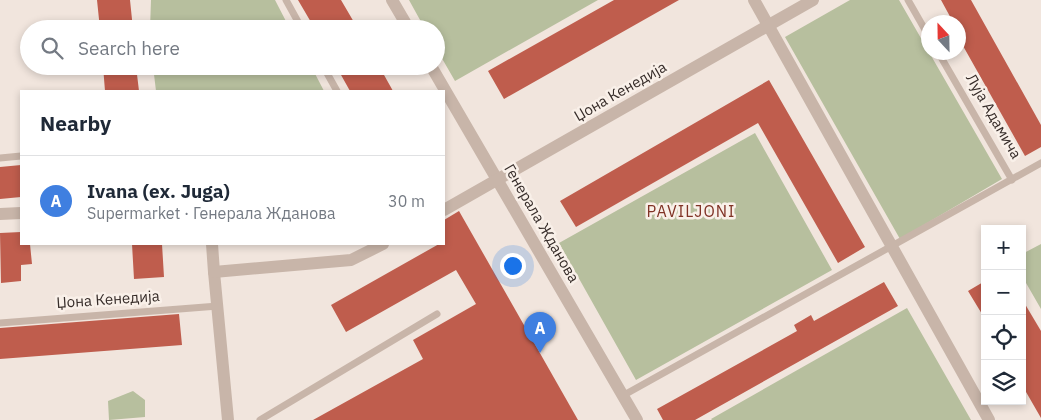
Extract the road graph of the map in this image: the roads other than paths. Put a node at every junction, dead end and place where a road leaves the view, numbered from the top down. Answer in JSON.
{"nodes":[{"id":1,"x":286,"y":0,"type":"edge"},
{"id":2,"x":392,"y":0,"type":"edge"},
{"id":3,"x":754,"y":0,"type":"edge"},
{"id":4,"x":812,"y":0,"type":"edge"},
{"id":5,"x":908,"y":0,"type":"edge"},
{"id":6,"x":297,"y":20,"type":"edge"},
{"id":7,"x":404,"y":20,"type":"edge"},
{"id":8,"x":921,"y":23,"type":"edge"},
{"id":9,"x":768,"y":25,"type":"junction"},
{"id":10,"x":943,"y":60,"type":"edge"},
{"id":11,"x":328,"y":75,"type":"edge"},
{"id":12,"x":436,"y":75,"type":"edge"},
{"id":13,"x":336,"y":90,"type":"edge"},
{"id":14,"x":20,"y":156,"type":"edge"},
{"id":15,"x":0,"y":158,"type":"edge"},
{"id":16,"x":1041,"y":164,"type":"edge"},
{"id":17,"x":498,"y":180,"type":"junction"},
{"id":18,"x":1012,"y":180,"type":"junction"},
{"id":19,"x":445,"y":209,"type":"edge"},
{"id":20,"x":20,"y":213,"type":"edge"},
{"id":21,"x":0,"y":214,"type":"edge"},
{"id":22,"x":212,"y":245,"type":"edge"},
{"id":23,"x":381,"y":245,"type":"edge"},
{"id":24,"x":892,"y":247,"type":"junction"},
{"id":25,"x":214,"y":272,"type":"junction"},
{"id":26,"x":218,"y":306,"type":"junction"},
{"id":27,"x":437,"y":314,"type":"dead end"},
{"id":28,"x":0,"y":323,"type":"edge"},
{"id":29,"x":624,"y":396,"type":"junction"},
{"id":30,"x":228,"y":420,"type":"edge"},
{"id":31,"x":260,"y":420,"type":"edge"},
{"id":32,"x":637,"y":420,"type":"edge"},
{"id":33,"x":989,"y":420,"type":"edge"}],
"edges":[{"from":1,"to":6,"type":"lane"},
{"from":2,"to":7,"type":"street"},
{"from":3,"to":9,"type":"street"},
{"from":4,"to":9,"type":"street","name":"Џона Кенедија"},
{"from":5,"to":8,"type":"lane"},
{"from":9,"to":17,"type":"street","name":"Џона Кенедија"},
{"from":9,"to":24,"type":"street"},
{"from":10,"to":18,"type":"lane","name":"Луја Адамича"},
{"from":11,"to":13,"type":"lane"},
{"from":12,"to":17,"type":"street","name":"Генерала Жданова"},
{"from":14,"to":15,"type":"lane"},
{"from":16,"to":18,"type":"lane"},
{"from":17,"to":19,"type":"street","name":"Џона Кенедија"},
{"from":17,"to":29,"type":"street","name":"Генерала Жданова"},
{"from":18,"to":24,"type":"lane","name":"Луја Адамича"},
{"from":20,"to":21,"type":"street"},
{"from":22,"to":25,"type":"street"},
{"from":23,"to":25,"type":"street"},
{"from":24,"to":29,"type":"lane","name":"Луја Адамича"},
{"from":24,"to":33,"type":"street"},
{"from":25,"to":26,"type":"street"},
{"from":26,"to":28,"type":"lane","name":"Џона Кенедија"},
{"from":26,"to":30,"type":"street"},
{"from":27,"to":31,"type":"lane"},
{"from":29,"to":32,"type":"street","name":"Генерала Жданова"}]}
